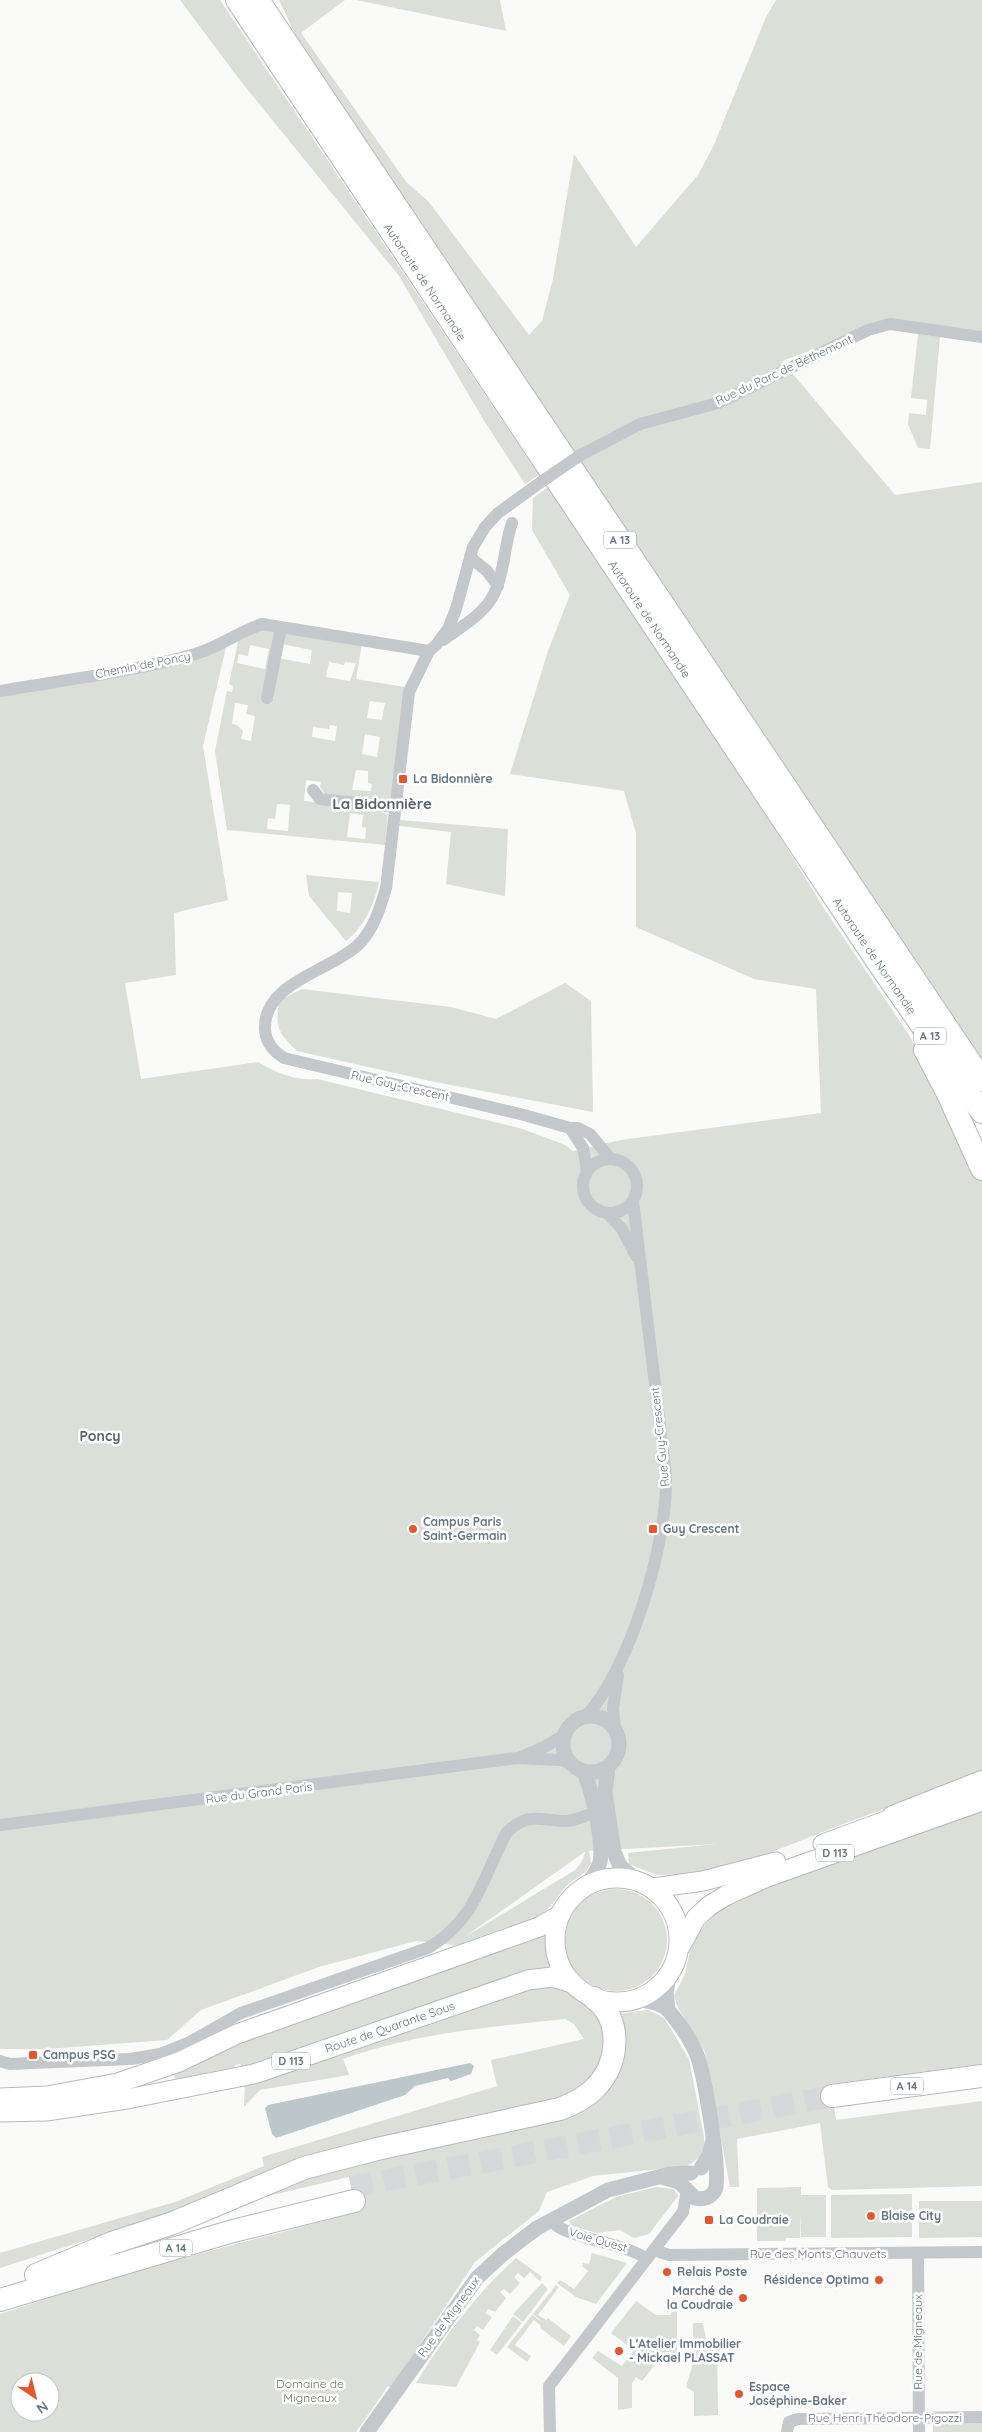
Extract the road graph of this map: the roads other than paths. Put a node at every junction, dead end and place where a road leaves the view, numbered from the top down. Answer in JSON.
{"nodes":[{"id":1,"x":236,"y":0,"type":"edge"},
{"id":2,"x":258,"y":0,"type":"edge"},
{"id":3,"x":982,"y":337,"type":"edge"},
{"id":4,"x":512,"y":523,"type":"dead end"},
{"id":5,"x":470,"y":557,"type":"junction"},
{"id":6,"x":498,"y":586,"type":"junction"},
{"id":7,"x":281,"y":628,"type":"junction"},
{"id":8,"x":433,"y":648,"type":"junction"},
{"id":9,"x":0,"y":691,"type":"edge"},
{"id":10,"x":267,"y":698,"type":"dead end"},
{"id":11,"x":313,"y":790,"type":"dead end"},
{"id":12,"x":394,"y":807,"type":"junction"},
{"id":13,"x":877,"y":961,"type":"junction"},
{"id":14,"x":266,"y":1010,"type":"joint"},
{"id":15,"x":982,"y":1080,"type":"edge"},
{"id":16,"x":982,"y":1112,"type":"edge"},
{"id":17,"x":570,"y":1128,"type":"junction"},
{"id":18,"x":610,"y":1158,"type":"junction"},
{"id":19,"x":982,"y":1169,"type":"edge"},
{"id":20,"x":587,"y":1170,"type":"junction"},
{"id":21,"x":633,"y":1201,"type":"junction"},
{"id":22,"x":608,"y":1214,"type":"junction"},
{"id":23,"x":638,"y":1261,"type":"junction"},
{"id":24,"x":619,"y":1668,"type":"junction"},
{"id":25,"x":584,"y":1717,"type":"junction"},
{"id":26,"x":615,"y":1730,"type":"junction"},
{"id":27,"x":566,"y":1734,"type":"junction"},
{"id":28,"x":518,"y":1758,"type":"junction"},
{"id":29,"x":608,"y":1766,"type":"junction"},
{"id":30,"x":577,"y":1767,"type":"junction"},
{"id":31,"x":982,"y":1782,"type":"edge"},
{"id":32,"x":982,"y":1788,"type":"edge"},
{"id":33,"x":982,"y":1802,"type":"edge"},
{"id":34,"x":595,"y":1812,"type":"junction"},
{"id":35,"x":893,"y":1817,"type":"junction"},
{"id":36,"x":0,"y":1825,"type":"edge"},
{"id":37,"x":645,"y":1884,"type":"junction"},
{"id":38,"x":586,"y":1886,"type":"junction"},
{"id":39,"x":560,"y":1915,"type":"junction"},
{"id":40,"x":679,"y":1949,"type":"junction"},
{"id":41,"x":670,"y":1973,"type":"junction"},
{"id":42,"x":572,"y":1983,"type":"junction"},
{"id":43,"x":594,"y":1998,"type":"junction"},
{"id":44,"x":636,"y":1999,"type":"junction"},
{"id":45,"x":668,"y":2010,"type":"junction"},
{"id":46,"x":0,"y":2061,"type":"edge"},
{"id":47,"x":982,"y":2076,"type":"edge"},
{"id":48,"x":982,"y":2090,"type":"edge"},
{"id":49,"x":0,"y":2098,"type":"edge"},
{"id":50,"x":0,"y":2112,"type":"edge"},
{"id":51,"x":713,"y":2141,"type":"junction"},
{"id":52,"x":696,"y":2170,"type":"junction"},
{"id":53,"x":661,"y":2177,"type":"junction"},
{"id":54,"x":716,"y":2180,"type":"junction"},
{"id":55,"x":687,"y":2190,"type":"junction"},
{"id":56,"x":700,"y":2199,"type":"junction"},
{"id":57,"x":683,"y":2212,"type":"junction"},
{"id":58,"x":550,"y":2220,"type":"junction"},
{"id":59,"x":982,"y":2252,"type":"edge"},
{"id":60,"x":918,"y":2253,"type":"junction"},
{"id":61,"x":651,"y":2254,"type":"junction"},
{"id":62,"x":36,"y":2275,"type":"junction"},
{"id":63,"x":0,"y":2286,"type":"edge"},
{"id":64,"x":0,"y":2300,"type":"edge"},
{"id":65,"x":918,"y":2418,"type":"junction"},
{"id":66,"x":982,"y":2418,"type":"edge"},
{"id":67,"x":788,"y":2427,"type":"edge"},
{"id":68,"x":367,"y":2432,"type":"edge"},
{"id":69,"x":550,"y":2432,"type":"edge"},
{"id":70,"x":918,"y":2432,"type":"edge"}],
"edges":[{"from":1,"to":13,"type":"highway","name":"Autoroute de Normandie","number":"A 13"},
{"from":2,"to":15,"type":"highway","name":"Autoroute de Normandie","number":"A 13"},
{"from":3,"to":5,"type":"street","name":"Rue du Parc de Béthemont","bridge":true},
{"from":4,"to":6,"type":"street"},
{"from":5,"to":6,"type":"street"},
{"from":5,"to":8,"type":"street","name":"Rue du Parc de Béthemont"},
{"from":6,"to":8,"type":"street"},
{"from":7,"to":8,"type":"street","name":"Chemin de Poncy"},
{"from":7,"to":9,"type":"street","name":"Chemin de Poncy"},
{"from":7,"to":10,"type":"street"},
{"from":8,"to":12,"type":"street","name":"Rue du Parc de Béthemont"},
{"from":11,"to":12,"type":"street"},
{"from":12,"to":14,"type":"street","name":"Rue du Parc de Béthemont"},
{"from":13,"to":16,"type":"highway","name":"Autoroute de Normandie","number":"A 13"},
{"from":13,"to":19,"type":"highway"},
{"from":14,"to":17,"type":"street","name":"Rue Guy-Crescent"},
{"from":17,"to":18,"type":"street","name":"Rue Guy-Crescent"},
{"from":17,"to":20,"type":"street","name":"Rue Guy-Crescent"},
{"from":18,"to":20,"type":"street"},
{"from":18,"to":21,"type":"street","name":"Rue Guy-Crescent"},
{"from":20,"to":22,"type":"street","name":"Rue Guy-Crescent"},
{"from":21,"to":22,"type":"street"},
{"from":21,"to":23,"type":"street","name":"Rue Guy-Crescent"},
{"from":22,"to":23,"type":"street","name":"Rue Guy-Crescent"},
{"from":23,"to":24,"type":"street","name":"Rue Guy-Crescent"},
{"from":24,"to":25,"type":"street","name":"Rue Guy-Crescent"},
{"from":24,"to":26,"type":"street","name":"Rue Guy-Crescent"},
{"from":25,"to":26,"type":"street"},
{"from":25,"to":27,"type":"street"},
{"from":26,"to":29,"type":"street"},
{"from":27,"to":28,"type":"street","name":"Rue du Grand Paris"},
{"from":27,"to":30,"type":"street"},
{"from":28,"to":30,"type":"street","name":"Rue du Grand Paris"},
{"from":28,"to":36,"type":"street","name":"Rue du Grand Paris"},
{"from":29,"to":30,"type":"street"},
{"from":29,"to":37,"type":"street"},
{"from":30,"to":34,"type":"street"},
{"from":31,"to":35,"type":"highway"},
{"from":32,"to":35,"type":"main road","name":"Route de Quarante Sous","number":"D 113"},
{"from":33,"to":40,"type":"main road","name":"Route de Quarante Sous","number":"D 113"},
{"from":34,"to":38,"type":"street"},
{"from":34,"to":46,"type":"street"},
{"from":35,"to":37,"type":"main road","name":"Route de Quarante Sous","number":"D 113"},
{"from":37,"to":38,"type":"main road","name":"Route de Quarante Sous"},
{"from":37,"to":40,"type":"main road","name":"Route de Quarante Sous"},
{"from":38,"to":39,"type":"main road","name":"Route de Quarante Sous"},
{"from":39,"to":42,"type":"main road","name":"Route de Quarante Sous"},
{"from":39,"to":49,"type":"main road","name":"Route de Quarante Sous"},
{"from":40,"to":41,"type":"main road","name":"Route de Quarante Sous"},
{"from":41,"to":44,"type":"main road","name":"Route de Quarante Sous"},
{"from":41,"to":45,"type":"street"},
{"from":42,"to":43,"type":"main road","name":"Route de Quarante Sous"},
{"from":42,"to":50,"type":"main road","name":"Route de Quarante Sous","number":"D 113"},
{"from":43,"to":44,"type":"main road","name":"Route de Quarante Sous"},
{"from":43,"to":62,"type":"highway"},
{"from":44,"to":45,"type":"street"},
{"from":45,"to":51,"type":"street"},
{"from":47,"to":48,"type":"highway","number":"A 14"},
{"from":51,"to":52,"type":"street"},
{"from":51,"to":54,"type":"street"},
{"from":52,"to":53,"type":"street","name":"Rue de Migneaux"},
{"from":52,"to":54,"type":"street"},
{"from":52,"to":55,"type":"street"},
{"from":53,"to":55,"type":"street"},
{"from":53,"to":58,"type":"street","name":"Rue de Migneaux"},
{"from":54,"to":56,"type":"street"},
{"from":55,"to":56,"type":"street"},
{"from":55,"to":57,"type":"street"},
{"from":56,"to":57,"type":"street"},
{"from":57,"to":61,"type":"street"},
{"from":58,"to":61,"type":"street","name":"Voie Ouest"},
{"from":58,"to":68,"type":"street","name":"Rue de Migneaux"},
{"from":59,"to":60,"type":"street","name":"Rue des Monts Chauvets"},
{"from":60,"to":61,"type":"street","name":"Rue des Monts Chauvets"},
{"from":60,"to":65,"type":"street","name":"Rue de Migneaux"},
{"from":61,"to":69,"type":"street"},
{"from":62,"to":63,"type":"highway","number":"A 14"},
{"from":62,"to":64,"type":"highway","number":"A 14"},
{"from":65,"to":66,"type":"street","name":"Rue Henri Théodore-Pigozzi"},
{"from":65,"to":67,"type":"street","name":"Rue Henri Théodore-Pigozzi"},
{"from":65,"to":70,"type":"street","name":"Rue de Migneaux"}]}
